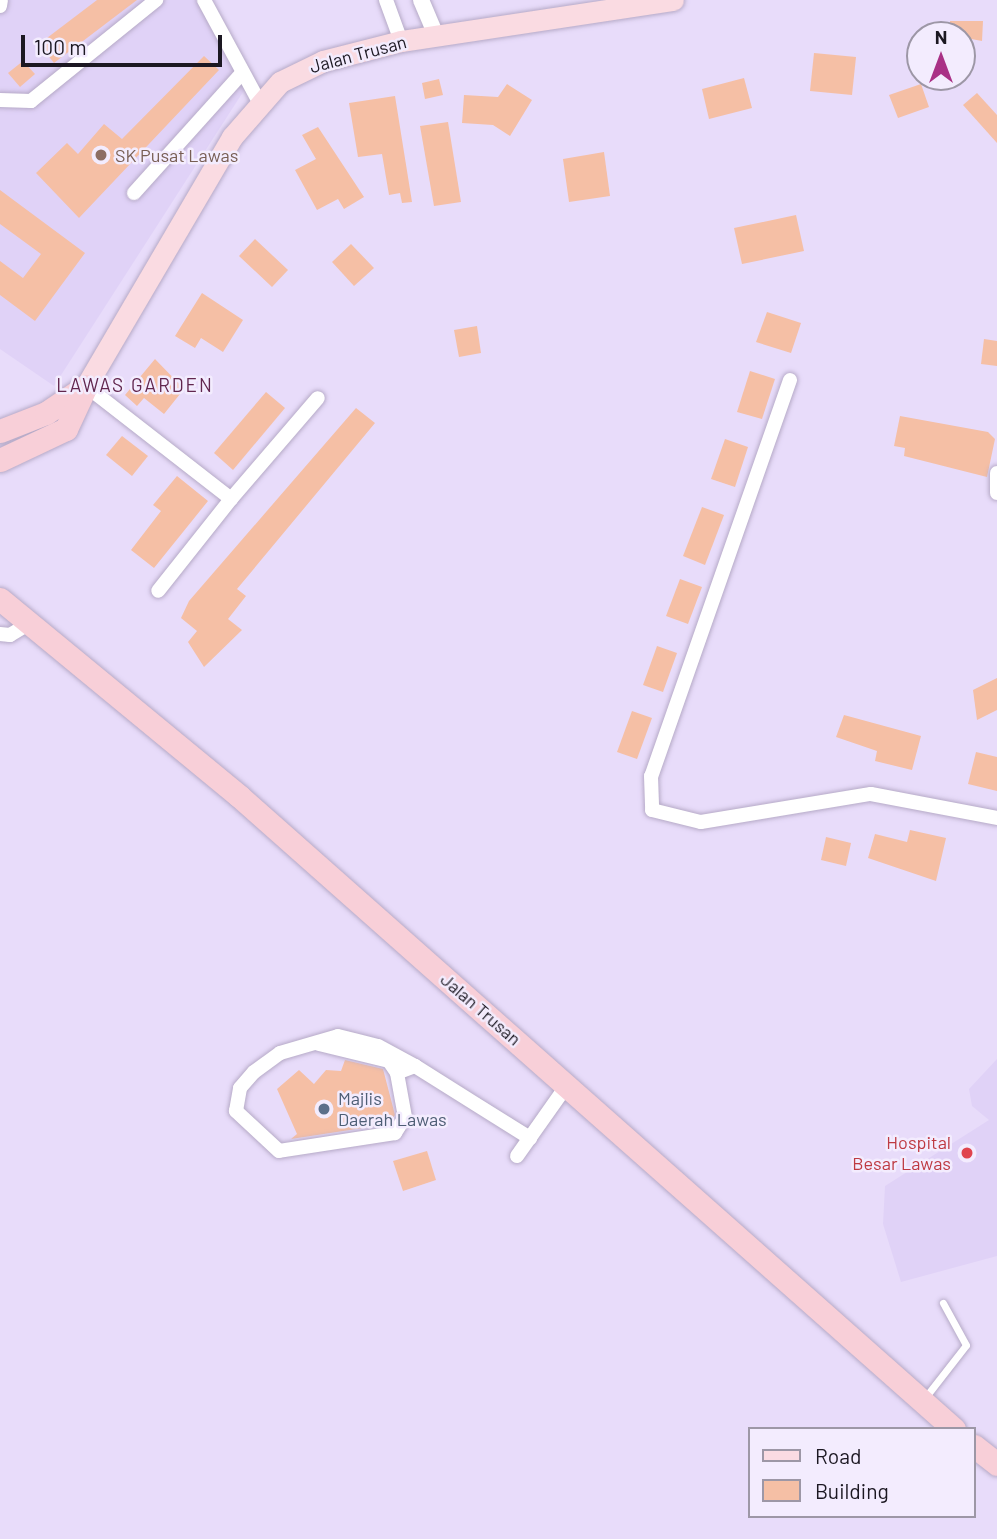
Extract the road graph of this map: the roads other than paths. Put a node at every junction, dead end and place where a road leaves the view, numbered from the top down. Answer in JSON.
{"nodes":[{"id":1,"x":1,"y":0,"type":"edge"},
{"id":2,"x":156,"y":0,"type":"edge"},
{"id":3,"x":204,"y":0,"type":"edge"},
{"id":4,"x":386,"y":0,"type":"edge"},
{"id":5,"x":421,"y":0,"type":"edge"},
{"id":6,"x":673,"y":0,"type":"edge"},
{"id":7,"x":0,"y":6,"type":"edge"},
{"id":8,"x":595,"y":6,"type":"edge"},
{"id":9,"x":436,"y":36,"type":"junction"},
{"id":10,"x":401,"y":41,"type":"junction"},
{"id":11,"x":242,"y":73,"type":"junction"},
{"id":12,"x":0,"y":100,"type":"edge"},
{"id":13,"x":258,"y":100,"type":"junction"},
{"id":14,"x":134,"y":193,"type":"dead end"},
{"id":15,"x":790,"y":380,"type":"dead end"},
{"id":16,"x":86,"y":386,"type":"junction"},
{"id":17,"x":318,"y":398,"type":"dead end"},
{"id":18,"x":0,"y":431,"type":"edge"},
{"id":19,"x":0,"y":460,"type":"edge"},
{"id":20,"x":997,"y":473,"type":"edge"},
{"id":21,"x":997,"y":493,"type":"edge"},
{"id":22,"x":231,"y":499,"type":"junction"},
{"id":23,"x":158,"y":591,"type":"dead end"},
{"id":24,"x":0,"y":599,"type":"edge"},
{"id":25,"x":32,"y":622,"type":"junction"},
{"id":26,"x":0,"y":634,"type":"edge"},
{"id":27,"x":997,"y":818,"type":"edge"},
{"id":28,"x":308,"y":1042,"type":"junction"},
{"id":29,"x":415,"y":1066,"type":"junction"},
{"id":30,"x":397,"y":1073,"type":"junction"},
{"id":31,"x":567,"y":1085,"type":"junction"},
{"id":32,"x":530,"y":1138,"type":"junction"},
{"id":33,"x":517,"y":1156,"type":"dead end"},
{"id":34,"x":943,"y":1303,"type":"dead end"},
{"id":35,"x":921,"y":1402,"type":"junction"},
{"id":36,"x":952,"y":1427,"type":"edge"},
{"id":37,"x":976,"y":1448,"type":"edge"},
{"id":38,"x":997,"y":1464,"type":"edge"}],
"edges":[{"from":1,"to":7,"type":"street"},
{"from":2,"to":12,"type":"street"},
{"from":3,"to":11,"type":"street"},
{"from":4,"to":10,"type":"street"},
{"from":5,"to":9,"type":"street"},
{"from":6,"to":8,"type":"main road","name":"Jalan Trusan"},
{"from":8,"to":9,"type":"main road","name":"Jalan Trusan"},
{"from":9,"to":10,"type":"main road","name":"Jalan Trusan"},
{"from":10,"to":13,"type":"main road","name":"Jalan Trusan"},
{"from":11,"to":13,"type":"street"},
{"from":11,"to":14,"type":"street"},
{"from":13,"to":16,"type":"main road","name":"Jalan Trusan"},
{"from":15,"to":27,"type":"street"},
{"from":16,"to":18,"type":"highway","name":"Jalan Trusan"},
{"from":16,"to":19,"type":"highway","name":"Jalan Trusan"},
{"from":16,"to":22,"type":"street"},
{"from":17,"to":22,"type":"street"},
{"from":20,"to":21,"type":"street"},
{"from":22,"to":23,"type":"street"},
{"from":24,"to":25,"type":"highway","name":"Jalan Trusan"},
{"from":25,"to":26,"type":"street"},
{"from":25,"to":31,"type":"highway","name":"Jalan Trusan"},
{"from":28,"to":29,"type":"street"},
{"from":28,"to":30,"type":"street"},
{"from":28,"to":30,"type":"street"},
{"from":29,"to":30,"type":"street"},
{"from":29,"to":32,"type":"street"},
{"from":31,"to":32,"type":"street"},
{"from":31,"to":35,"type":"highway","name":"Jalan Trusan"},
{"from":32,"to":33,"type":"street"},
{"from":34,"to":35,"type":"lane"},
{"from":35,"to":36,"type":"highway","name":"Jalan Trusan"},
{"from":37,"to":38,"type":"highway"}]}
